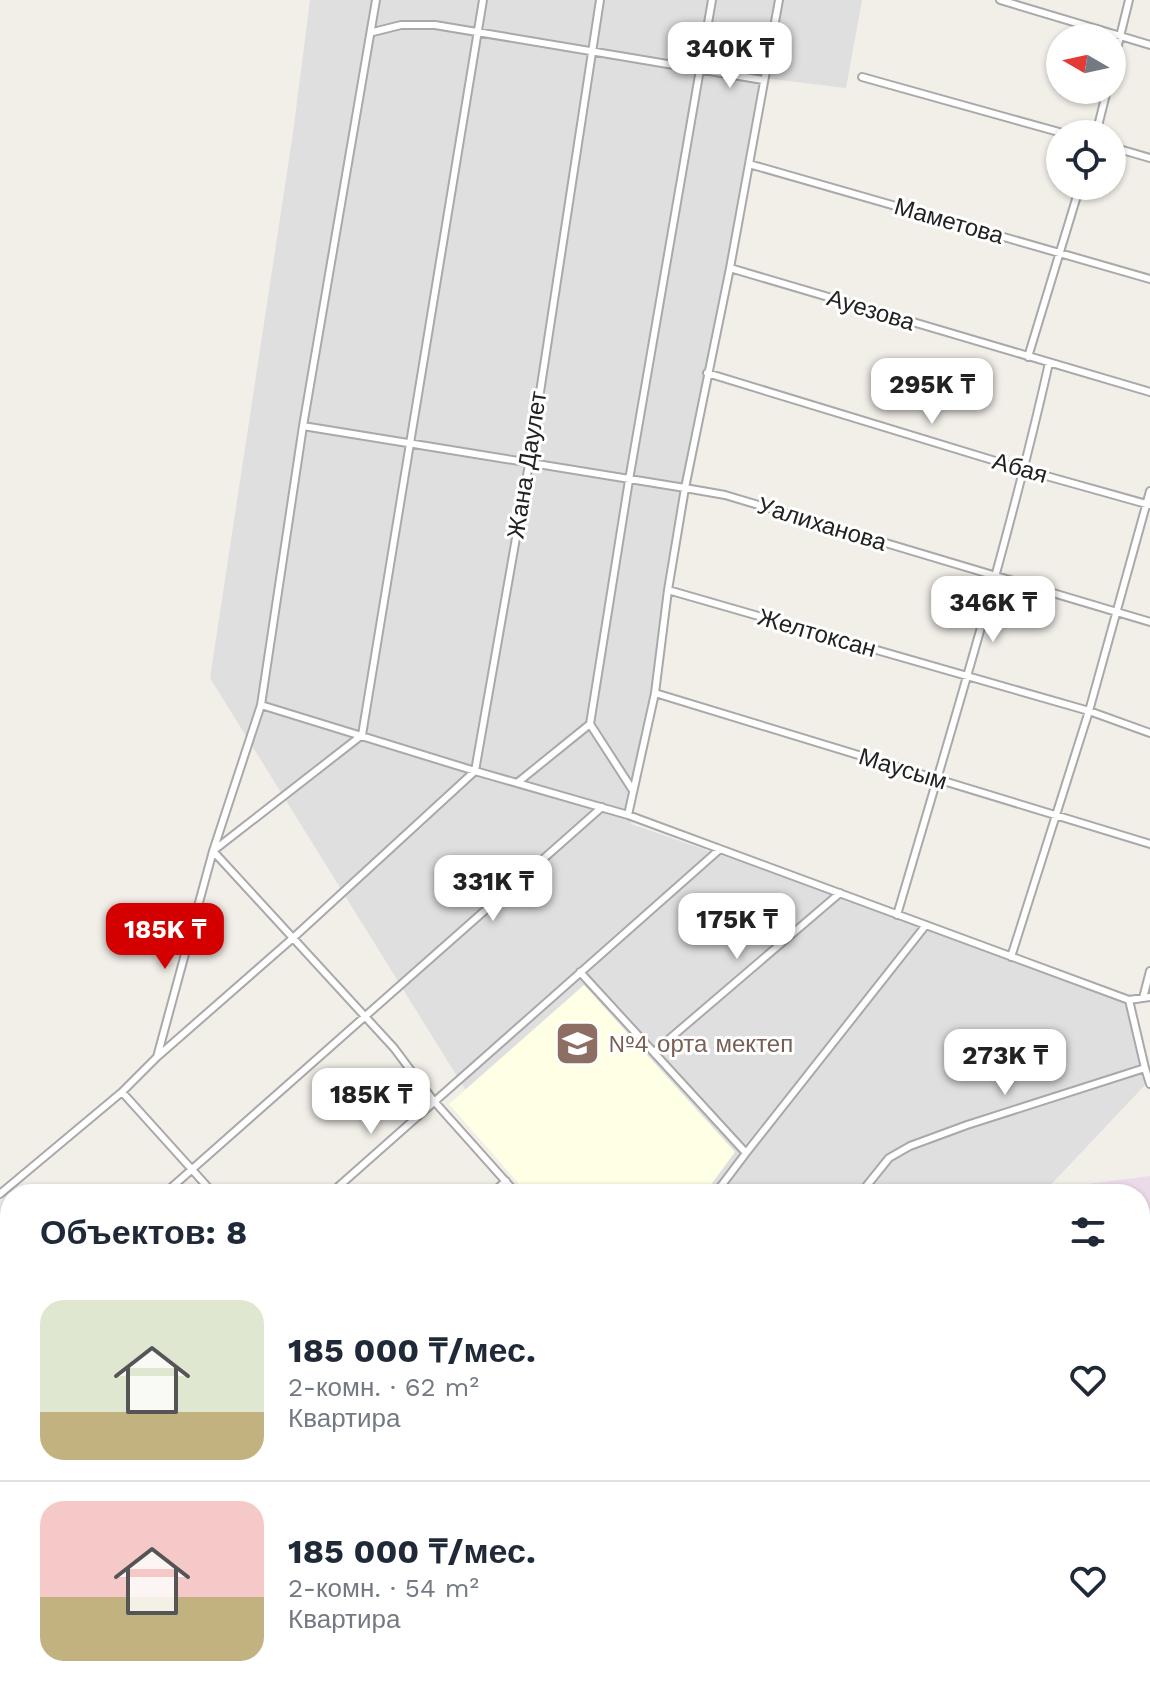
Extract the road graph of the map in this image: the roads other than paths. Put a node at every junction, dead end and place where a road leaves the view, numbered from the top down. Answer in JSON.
{"nodes":[{"id":1,"x":376,"y":0,"type":"edge"},
{"id":2,"x":483,"y":0,"type":"edge"},
{"id":3,"x":600,"y":0,"type":"edge"},
{"id":4,"x":712,"y":0,"type":"edge"},
{"id":5,"x":779,"y":0,"type":"edge"},
{"id":6,"x":1000,"y":0,"type":"edge"},
{"id":7,"x":1129,"y":0,"type":"edge"},
{"id":8,"x":1080,"y":24,"type":"edge"},
{"id":9,"x":1123,"y":24,"type":"edge"},
{"id":10,"x":478,"y":31,"type":"junction"},
{"id":11,"x":373,"y":32,"type":"junction"},
{"id":12,"x":1126,"y":38,"type":"edge"},
{"id":13,"x":1150,"y":45,"type":"edge"},
{"id":14,"x":592,"y":50,"type":"junction"},
{"id":15,"x":701,"y":70,"type":"junction"},
{"id":16,"x":862,"y":77,"type":"dead end"},
{"id":17,"x":763,"y":80,"type":"junction"},
{"id":18,"x":1046,"y":128,"type":"edge"},
{"id":19,"x":1126,"y":151,"type":"edge"},
{"id":20,"x":1150,"y":158,"type":"edge"},
{"id":21,"x":749,"y":164,"type":"junction"},
{"id":22,"x":1075,"y":200,"type":"edge"},
{"id":23,"x":1058,"y":252,"type":"junction"},
{"id":24,"x":730,"y":268,"type":"junction"},
{"id":25,"x":1150,"y":279,"type":"edge"},
{"id":26,"x":1028,"y":357,"type":"junction"},
{"id":27,"x":1049,"y":363,"type":"junction"},
{"id":28,"x":707,"y":373,"type":"junction"},
{"id":29,"x":1150,"y":392,"type":"edge"},
{"id":30,"x":303,"y":426,"type":"junction"},
{"id":31,"x":409,"y":444,"type":"junction"},
{"id":32,"x":529,"y":464,"type":"junction"},
{"id":33,"x":1025,"y":470,"type":"junction"},
{"id":34,"x":629,"y":480,"type":"junction"},
{"id":35,"x":685,"y":488,"type":"junction"},
{"id":36,"x":1150,"y":491,"type":"edge"},
{"id":37,"x":1148,"y":504,"type":"edge"},
{"id":38,"x":995,"y":576,"type":"junction"},
{"id":39,"x":668,"y":590,"type":"junction"},
{"id":40,"x":1116,"y":612,"type":"junction"},
{"id":41,"x":1150,"y":622,"type":"edge"},
{"id":42,"x":968,"y":676,"type":"junction"},
{"id":43,"x":655,"y":693,"type":"junction"},
{"id":44,"x":261,"y":705,"type":"junction"},
{"id":45,"x":1089,"y":711,"type":"junction"},
{"id":46,"x":590,"y":724,"type":"junction"},
{"id":47,"x":1150,"y":733,"type":"edge"},
{"id":48,"x":362,"y":735,"type":"junction"},
{"id":49,"x":475,"y":771,"type":"junction"},
{"id":50,"x":937,"y":779,"type":"junction"},
{"id":51,"x":517,"y":783,"type":"junction"},
{"id":52,"x":632,"y":789,"type":"junction"},
{"id":53,"x":602,"y":807,"type":"junction"},
{"id":54,"x":628,"y":815,"type":"junction"},
{"id":55,"x":1056,"y":815,"type":"junction"},
{"id":56,"x":1150,"y":844,"type":"edge"},
{"id":57,"x":720,"y":849,"type":"junction"},
{"id":58,"x":213,"y":851,"type":"junction"},
{"id":59,"x":840,"y":893,"type":"junction"},
{"id":60,"x":897,"y":915,"type":"junction"},
{"id":61,"x":926,"y":925,"type":"junction"},
{"id":62,"x":293,"y":938,"type":"junction"},
{"id":63,"x":1011,"y":957,"type":"junction"},
{"id":64,"x":1150,"y":971,"type":"edge"},
{"id":65,"x":580,"y":972,"type":"junction"},
{"id":66,"x":1146,"y":997,"type":"edge"},
{"id":67,"x":1129,"y":1000,"type":"junction"},
{"id":68,"x":365,"y":1016,"type":"junction"},
{"id":69,"x":654,"y":1052,"type":"junction"},
{"id":70,"x":157,"y":1057,"type":"junction"},
{"id":71,"x":1145,"y":1068,"type":"junction"},
{"id":72,"x":1150,"y":1084,"type":"edge"},
{"id":73,"x":122,"y":1092,"type":"junction"},
{"id":74,"x":433,"y":1100,"type":"junction"},
{"id":75,"x":746,"y":1153,"type":"junction"},
{"id":76,"x":192,"y":1170,"type":"junction"},
{"id":77,"x":506,"y":1181,"type":"junction"},
{"id":78,"x":12,"y":1184,"type":"edge"},
{"id":79,"x":176,"y":1184,"type":"edge"},
{"id":80,"x":205,"y":1184,"type":"edge"},
{"id":81,"x":341,"y":1184,"type":"edge"},
{"id":82,"x":503,"y":1184,"type":"edge"},
{"id":83,"x":509,"y":1184,"type":"edge"},
{"id":84,"x":723,"y":1184,"type":"edge"},
{"id":85,"x":868,"y":1184,"type":"edge"}],
"edges":[{"from":1,"to":11,"type":"street"},
{"from":2,"to":10,"type":"street"},
{"from":3,"to":14,"type":"street","name":"Жана Даулет"},
{"from":4,"to":15,"type":"street"},
{"from":5,"to":17,"type":"street"},
{"from":6,"to":8,"type":"street"},
{"from":7,"to":9,"type":"street"},
{"from":10,"to":11,"type":"street"},
{"from":10,"to":14,"type":"street"},
{"from":10,"to":31,"type":"street"},
{"from":11,"to":30,"type":"street"},
{"from":12,"to":13,"type":"street"},
{"from":14,"to":15,"type":"street"},
{"from":14,"to":32,"type":"street","name":"Жана Даулет"},
{"from":15,"to":17,"type":"street"},
{"from":15,"to":34,"type":"street"},
{"from":16,"to":18,"type":"street"},
{"from":17,"to":21,"type":"street"},
{"from":19,"to":20,"type":"street"},
{"from":21,"to":23,"type":"street","name":"Маметова"},
{"from":21,"to":24,"type":"street"},
{"from":22,"to":23,"type":"street"},
{"from":23,"to":25,"type":"street","name":"Маметова"},
{"from":23,"to":26,"type":"street"},
{"from":24,"to":26,"type":"street","name":"Ауезова"},
{"from":24,"to":28,"type":"street"},
{"from":26,"to":27,"type":"street","name":"Ауезова"},
{"from":27,"to":29,"type":"street","name":"Ауезова"},
{"from":27,"to":33,"type":"street"},
{"from":28,"to":33,"type":"street","name":"Абая"},
{"from":28,"to":35,"type":"street"},
{"from":30,"to":31,"type":"street","name":"Уалиханова"},
{"from":30,"to":44,"type":"street"},
{"from":31,"to":32,"type":"street","name":"Уалиханова"},
{"from":31,"to":48,"type":"street"},
{"from":32,"to":34,"type":"street","name":"Уалиханова"},
{"from":32,"to":49,"type":"street","name":"Жана Даулет"},
{"from":33,"to":37,"type":"street","name":"Абая"},
{"from":33,"to":38,"type":"street"},
{"from":34,"to":35,"type":"street","name":"Уалиханова"},
{"from":34,"to":46,"type":"street"},
{"from":35,"to":38,"type":"street","name":"Уалиханова"},
{"from":35,"to":39,"type":"street"},
{"from":36,"to":37,"type":"street"},
{"from":37,"to":40,"type":"street"},
{"from":38,"to":40,"type":"street","name":"Уалиханова"},
{"from":38,"to":42,"type":"street"},
{"from":39,"to":42,"type":"street","name":"Желтоксан"},
{"from":39,"to":43,"type":"street"},
{"from":40,"to":41,"type":"street","name":"Уалиханова"},
{"from":40,"to":45,"type":"street"},
{"from":42,"to":45,"type":"street","name":"Желтоксан"},
{"from":42,"to":50,"type":"street"},
{"from":43,"to":50,"type":"street","name":"Маусым"},
{"from":43,"to":52,"type":"street"},
{"from":44,"to":48,"type":"street"},
{"from":44,"to":58,"type":"street"},
{"from":45,"to":47,"type":"street","name":"Желтоксан"},
{"from":45,"to":55,"type":"street"},
{"from":46,"to":51,"type":"street"},
{"from":46,"to":52,"type":"street"},
{"from":48,"to":49,"type":"street"},
{"from":48,"to":58,"type":"street"},
{"from":49,"to":51,"type":"street"},
{"from":49,"to":62,"type":"street"},
{"from":50,"to":55,"type":"street","name":"Маусым"},
{"from":50,"to":60,"type":"street"},
{"from":51,"to":53,"type":"street"},
{"from":52,"to":54,"type":"street"},
{"from":53,"to":54,"type":"street"},
{"from":53,"to":68,"type":"street"},
{"from":54,"to":57,"type":"street"},
{"from":55,"to":56,"type":"street","name":"Маусым"},
{"from":55,"to":63,"type":"street"},
{"from":57,"to":59,"type":"street"},
{"from":57,"to":65,"type":"street"},
{"from":58,"to":62,"type":"street"},
{"from":58,"to":70,"type":"street"},
{"from":59,"to":60,"type":"street"},
{"from":59,"to":69,"type":"street"},
{"from":60,"to":61,"type":"street"},
{"from":61,"to":63,"type":"street"},
{"from":61,"to":75,"type":"street"},
{"from":62,"to":68,"type":"street"},
{"from":62,"to":70,"type":"street"},
{"from":63,"to":67,"type":"street"},
{"from":64,"to":66,"type":"street"},
{"from":65,"to":69,"type":"street"},
{"from":65,"to":74,"type":"street"},
{"from":66,"to":67,"type":"street"},
{"from":67,"to":71,"type":"street"},
{"from":68,"to":74,"type":"street"},
{"from":68,"to":76,"type":"street"},
{"from":69,"to":75,"type":"street"},
{"from":70,"to":73,"type":"street"},
{"from":71,"to":72,"type":"street"},
{"from":71,"to":85,"type":"street"},
{"from":73,"to":76,"type":"street"},
{"from":73,"to":78,"type":"street"},
{"from":74,"to":77,"type":"street"},
{"from":74,"to":81,"type":"street"},
{"from":75,"to":84,"type":"street"},
{"from":76,"to":79,"type":"street"},
{"from":76,"to":80,"type":"street"},
{"from":77,"to":82,"type":"street"},
{"from":77,"to":83,"type":"street"}]}
